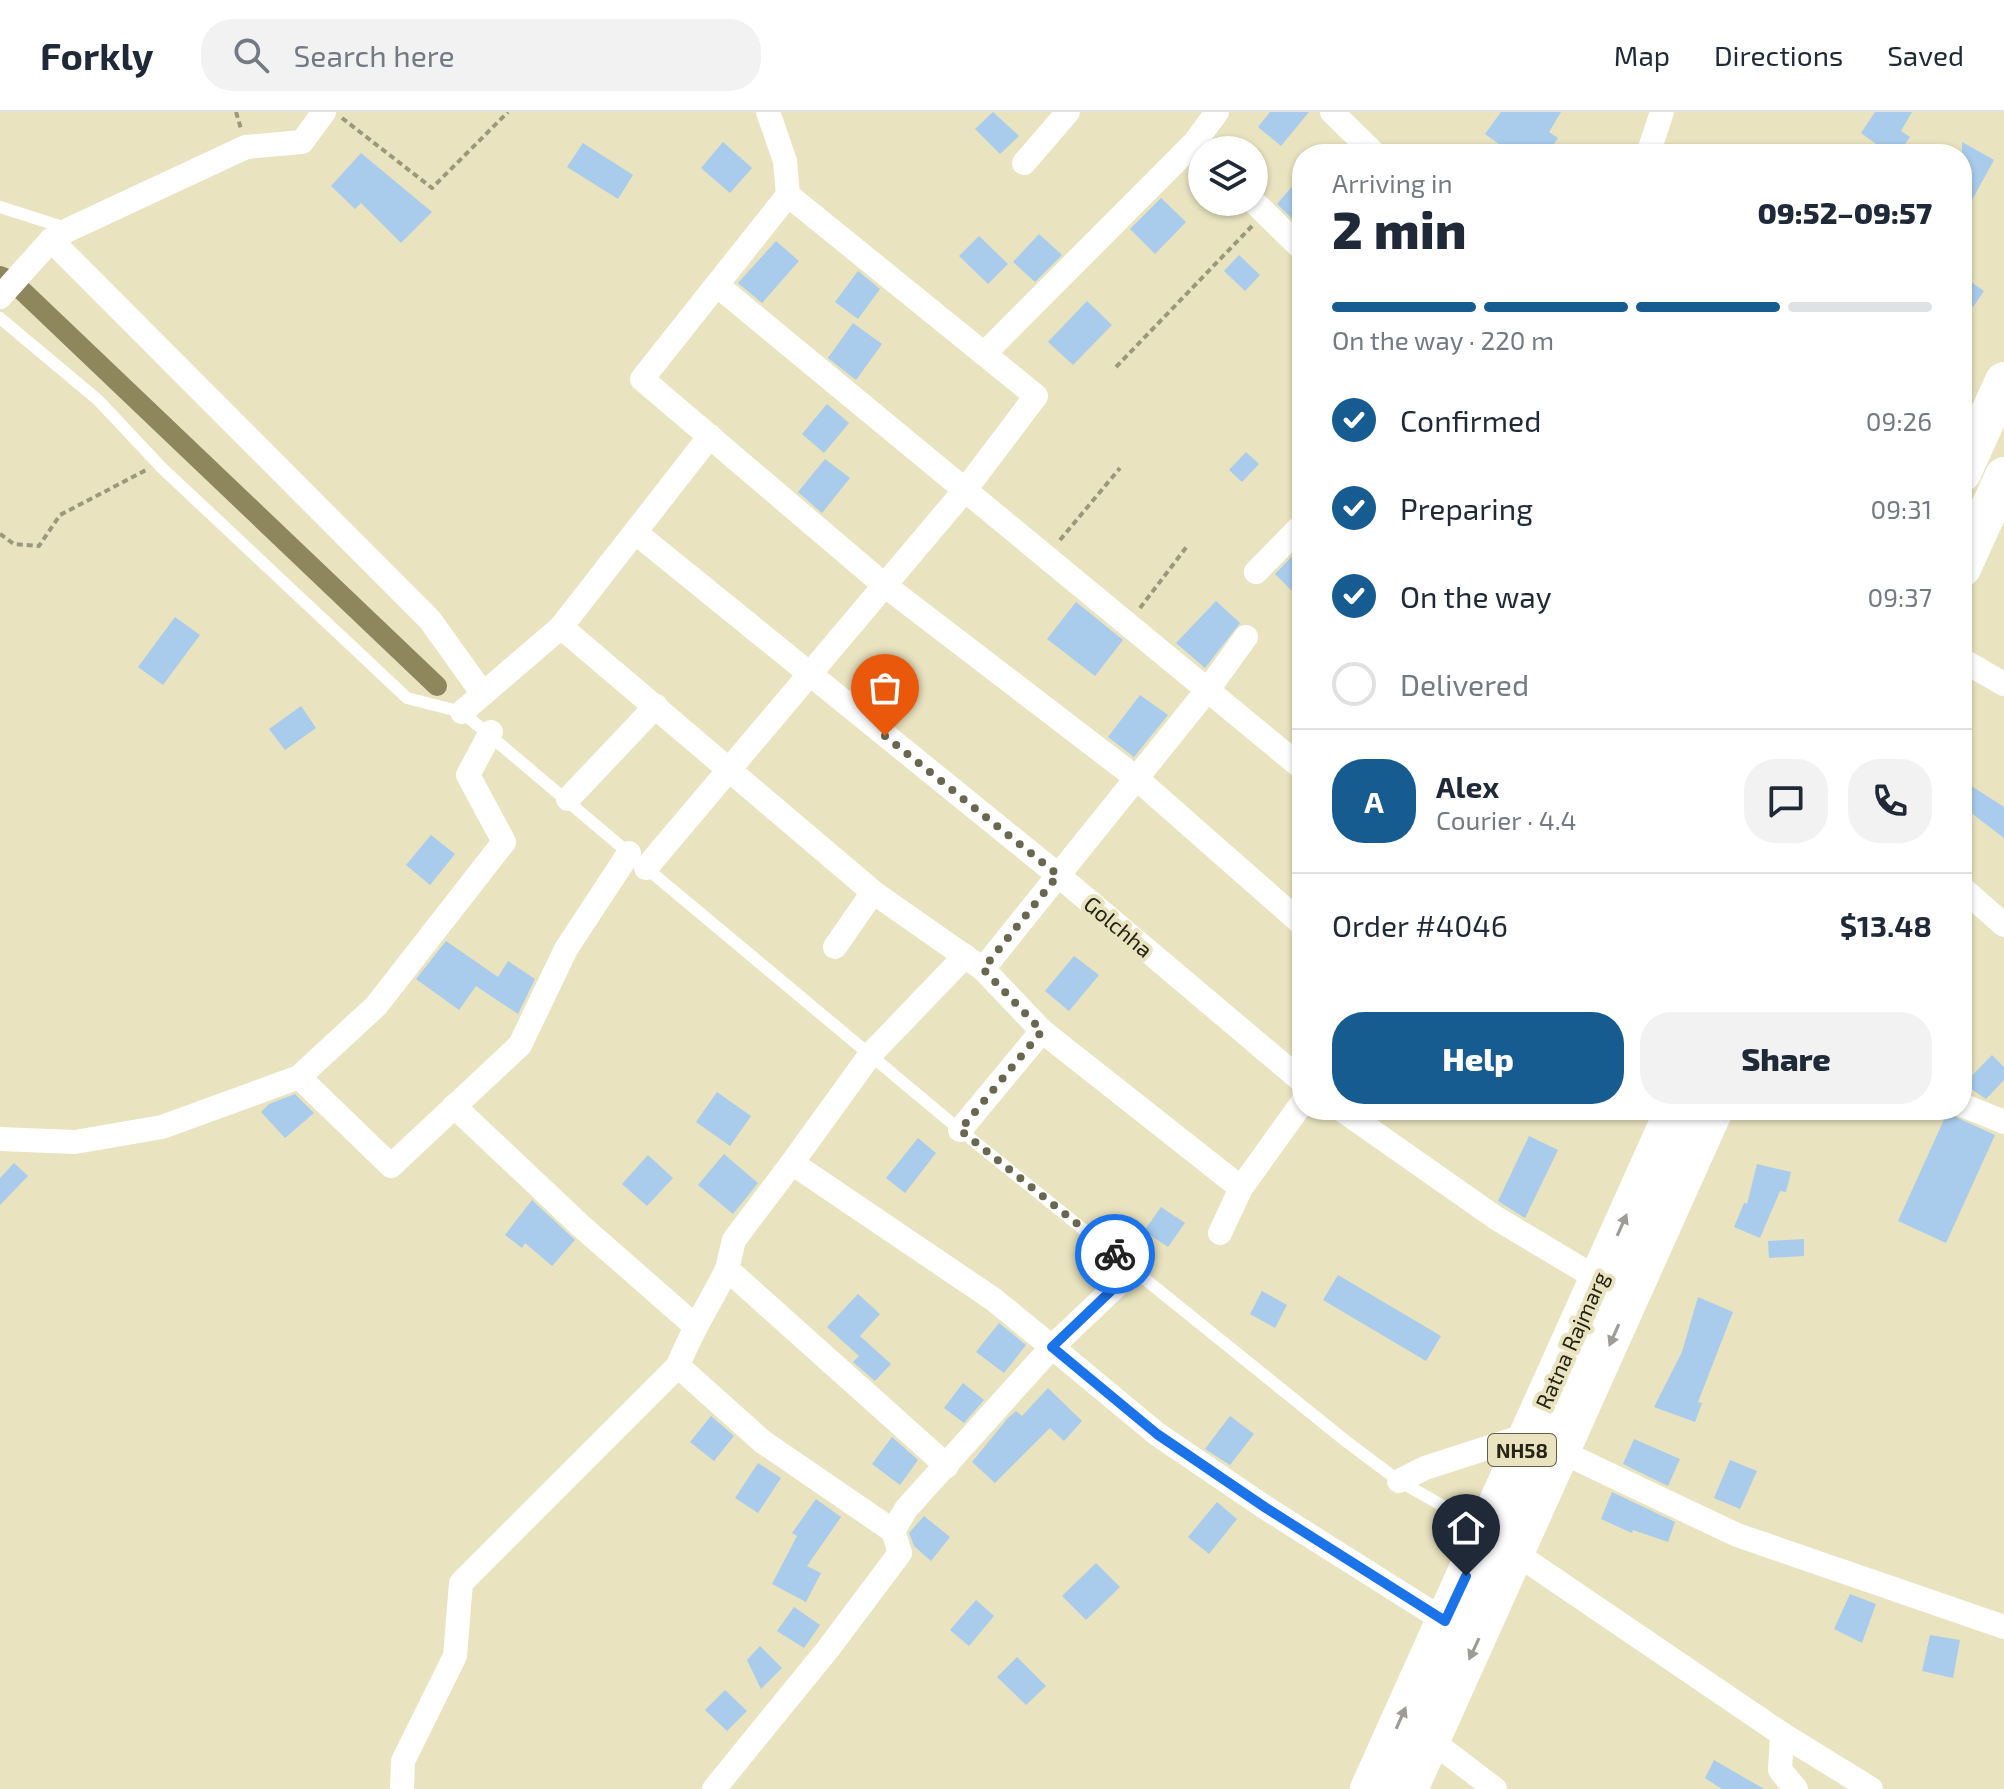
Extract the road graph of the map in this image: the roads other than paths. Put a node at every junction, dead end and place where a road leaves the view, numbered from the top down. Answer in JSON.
{"nodes":[{"id":1,"x":324,"y":112,"type":"edge"},
{"id":2,"x":768,"y":112,"type":"edge"},
{"id":3,"x":1068,"y":112,"type":"edge"},
{"id":4,"x":1217,"y":112,"type":"edge"},
{"id":5,"x":1332,"y":112,"type":"edge"},
{"id":6,"x":1662,"y":112,"type":"edge"},
{"id":7,"x":1204,"y":136,"type":"edge"},
{"id":8,"x":1365,"y":144,"type":"edge"},
{"id":9,"x":1651,"y":144,"type":"edge"},
{"id":10,"x":1188,"y":157,"type":"edge"},
{"id":11,"x":1024,"y":163,"type":"dead end"},
{"id":12,"x":788,"y":195,"type":"junction"},
{"id":13,"x":0,"y":207,"type":"edge"},
{"id":14,"x":1268,"y":216,"type":"edge"},
{"id":15,"x":60,"y":234,"type":"junction"},
{"id":16,"x":1292,"y":239,"type":"edge"},
{"id":17,"x":718,"y":286,"type":"junction"},
{"id":18,"x":0,"y":297,"type":"edge"},
{"id":19,"x":0,"y":318,"type":"edge"},
{"id":20,"x":984,"y":354,"type":"junction"},
{"id":21,"x":2004,"y":381,"type":"edge"},
{"id":22,"x":710,"y":436,"type":"junction"},
{"id":23,"x":1972,"y":451,"type":"edge"},
{"id":24,"x":2004,"y":476,"type":"edge"},
{"id":25,"x":965,"y":490,"type":"junction"},
{"id":26,"x":636,"y":533,"type":"junction"},
{"id":27,"x":1292,"y":535,"type":"edge"},
{"id":28,"x":1972,"y":546,"type":"edge"},
{"id":29,"x":1256,"y":572,"type":"dead end"},
{"id":30,"x":883,"y":584,"type":"junction"},
{"id":31,"x":561,"y":627,"type":"junction"},
{"id":32,"x":1246,"y":637,"type":"dead end"},
{"id":33,"x":1972,"y":666,"type":"edge"},
{"id":34,"x":811,"y":676,"type":"junction"},
{"id":35,"x":2004,"y":684,"type":"edge"},
{"id":36,"x":1209,"y":688,"type":"junction"},
{"id":37,"x":483,"y":694,"type":"junction"},
{"id":38,"x":656,"y":706,"type":"junction"},
{"id":39,"x":462,"y":712,"type":"junction"},
{"id":40,"x":490,"y":733,"type":"junction"},
{"id":41,"x":1292,"y":759,"type":"edge"},
{"id":42,"x":729,"y":769,"type":"junction"},
{"id":43,"x":1135,"y":777,"type":"junction"},
{"id":44,"x":568,"y":799,"type":"junction"},
{"id":45,"x":637,"y":861,"type":"junction"},
{"id":46,"x":1058,"y":875,"type":"junction"},
{"id":47,"x":873,"y":892,"type":"junction"},
{"id":48,"x":1972,"y":897,"type":"edge"},
{"id":49,"x":1292,"y":915,"type":"edge"},
{"id":50,"x":2004,"y":925,"type":"edge"},
{"id":51,"x":835,"y":947,"type":"dead end"},
{"id":52,"x":974,"y":962,"type":"junction"},
{"id":53,"x":1042,"y":1031,"type":"junction"},
{"id":54,"x":870,"y":1055,"type":"junction"},
{"id":55,"x":1292,"y":1073,"type":"edge"},
{"id":56,"x":299,"y":1077,"type":"junction"},
{"id":57,"x":454,"y":1106,"type":"junction"},
{"id":58,"x":1972,"y":1109,"type":"edge"},
{"id":59,"x":1292,"y":1117,"type":"edge"},
{"id":60,"x":1356,"y":1120,"type":"edge"},
{"id":61,"x":1670,"y":1120,"type":"edge"},
{"id":62,"x":1709,"y":1120,"type":"edge"},
{"id":63,"x":2004,"y":1122,"type":"edge"},
{"id":64,"x":960,"y":1130,"type":"junction"},
{"id":65,"x":0,"y":1139,"type":"edge"},
{"id":66,"x":792,"y":1163,"type":"junction"},
{"id":67,"x":1241,"y":1188,"type":"junction"},
{"id":68,"x":1220,"y":1233,"type":"dead end"},
{"id":69,"x":727,"y":1269,"type":"junction"},
{"id":70,"x":1134,"y":1269,"type":"junction"},
{"id":71,"x":1598,"y":1279,"type":"junction"},
{"id":72,"x":694,"y":1325,"type":"junction"},
{"id":73,"x":1052,"y":1347,"type":"junction"},
{"id":74,"x":678,"y":1366,"type":"junction"},
{"id":75,"x":1546,"y":1443,"type":"junction"},
{"id":76,"x":947,"y":1466,"type":"junction"},
{"id":77,"x":1399,"y":1481,"type":"junction"},
{"id":78,"x":1487,"y":1530,"type":"junction"},
{"id":79,"x":893,"y":1531,"type":"junction"},
{"id":80,"x":1517,"y":1554,"type":"junction"},
{"id":81,"x":1445,"y":1621,"type":"junction"},
{"id":82,"x":2004,"y":1627,"type":"edge"},
{"id":83,"x":1782,"y":1734,"type":"junction"},
{"id":84,"x":1432,"y":1741,"type":"junction"},
{"id":85,"x":402,"y":1789,"type":"edge"},
{"id":86,"x":714,"y":1789,"type":"edge"},
{"id":87,"x":1369,"y":1789,"type":"edge"},
{"id":88,"x":1409,"y":1789,"type":"edge"},
{"id":89,"x":1495,"y":1789,"type":"edge"},
{"id":90,"x":1796,"y":1789,"type":"edge"},
{"id":91,"x":1871,"y":1789,"type":"edge"}],
"edges":[{"from":1,"to":15,"type":"street"},
{"from":2,"to":12,"type":"street"},
{"from":3,"to":11,"type":"street"},
{"from":4,"to":7,"type":"street"},
{"from":5,"to":8,"type":"street"},
{"from":6,"to":9,"type":"street"},
{"from":10,"to":20,"type":"street"},
{"from":12,"to":17,"type":"street"},
{"from":12,"to":20,"type":"street"},
{"from":13,"to":15,"type":"lane"},
{"from":14,"to":16,"type":"street"},
{"from":15,"to":18,"type":"street"},
{"from":15,"to":37,"type":"street"},
{"from":17,"to":22,"type":"street"},
{"from":17,"to":25,"type":"street"},
{"from":19,"to":39,"type":"lane"},
{"from":20,"to":25,"type":"street"},
{"from":21,"to":23,"type":"highway"},
{"from":22,"to":26,"type":"street"},
{"from":22,"to":30,"type":"street"},
{"from":24,"to":28,"type":"highway"},
{"from":25,"to":30,"type":"street"},
{"from":25,"to":36,"type":"street"},
{"from":26,"to":31,"type":"street"},
{"from":26,"to":34,"type":"street","name":"Golchha"},
{"from":27,"to":29,"type":"street"},
{"from":30,"to":34,"type":"street"},
{"from":30,"to":43,"type":"street"},
{"from":31,"to":37,"type":"street"},
{"from":31,"to":38,"type":"street"},
{"from":32,"to":36,"type":"street"},
{"from":33,"to":35,"type":"street"},
{"from":34,"to":42,"type":"street"},
{"from":34,"to":46,"type":"street","name":"Golchha"},
{"from":36,"to":41,"type":"street"},
{"from":36,"to":43,"type":"street"},
{"from":37,"to":39,"type":"street"},
{"from":38,"to":42,"type":"street"},
{"from":38,"to":44,"type":"street"},
{"from":39,"to":40,"type":"lane"},
{"from":40,"to":44,"type":"lane"},
{"from":40,"to":56,"type":"street"},
{"from":42,"to":45,"type":"street"},
{"from":42,"to":47,"type":"street"},
{"from":43,"to":46,"type":"street"},
{"from":43,"to":49,"type":"street"},
{"from":44,"to":45,"type":"lane"},
{"from":45,"to":54,"type":"lane"},
{"from":45,"to":57,"type":"street"},
{"from":46,"to":52,"type":"street"},
{"from":46,"to":55,"type":"street","name":"Golchha"},
{"from":47,"to":51,"type":"street"},
{"from":47,"to":52,"type":"street"},
{"from":48,"to":50,"type":"street"},
{"from":52,"to":53,"type":"street"},
{"from":52,"to":54,"type":"street"},
{"from":53,"to":64,"type":"street"},
{"from":53,"to":67,"type":"street"},
{"from":54,"to":64,"type":"lane"},
{"from":54,"to":66,"type":"street"},
{"from":56,"to":57,"type":"street"},
{"from":56,"to":65,"type":"street"},
{"from":57,"to":72,"type":"street"},
{"from":58,"to":63,"type":"street"},
{"from":59,"to":67,"type":"street"},
{"from":60,"to":71,"type":"street"},
{"from":71,"to":61,"type":"highway","name":"Ratna Rajmarg","number":"NH58","one_way":true},
{"from":62,"to":75,"type":"highway","name":"Ratna Rajmarg","number":"NH58","one_way":true},
{"from":64,"to":70,"type":"lane"},
{"from":66,"to":69,"type":"street"},
{"from":66,"to":73,"type":"street"},
{"from":67,"to":68,"type":"street"},
{"from":69,"to":72,"type":"street"},
{"from":69,"to":76,"type":"street"},
{"from":70,"to":73,"type":"street"},
{"from":70,"to":77,"type":"lane"},
{"from":71,"to":75,"type":"highway","name":"Ratna Rajmarg","number":"NH58"},
{"from":72,"to":74,"type":"street"},
{"from":73,"to":76,"type":"street"},
{"from":73,"to":81,"type":"street"},
{"from":74,"to":79,"type":"street"},
{"from":74,"to":85,"type":"street"},
{"from":75,"to":77,"type":"street"},
{"from":75,"to":78,"type":"highway","name":"Ratna Rajmarg","number":"NH58"},
{"from":75,"to":80,"type":"highway","name":"Ratna Rajmarg","number":"NH58"},
{"from":75,"to":82,"type":"street"},
{"from":76,"to":79,"type":"street"},
{"from":77,"to":78,"type":"lane"},
{"from":78,"to":81,"type":"highway","name":"Ratna Rajmarg","number":"NH58"},
{"from":79,"to":86,"type":"street"},
{"from":80,"to":83,"type":"street"},
{"from":80,"to":84,"type":"highway","name":"Ratna Rajmarg","number":"NH58","one_way":true},
{"from":87,"to":81,"type":"highway","name":"Ratna Rajmarg","number":"NH58","one_way":true},
{"from":83,"to":90,"type":"street"},
{"from":83,"to":91,"type":"street"},
{"from":84,"to":88,"type":"highway","name":"Ratna Rajmarg","number":"NH58"},
{"from":84,"to":89,"type":"street"}]}
